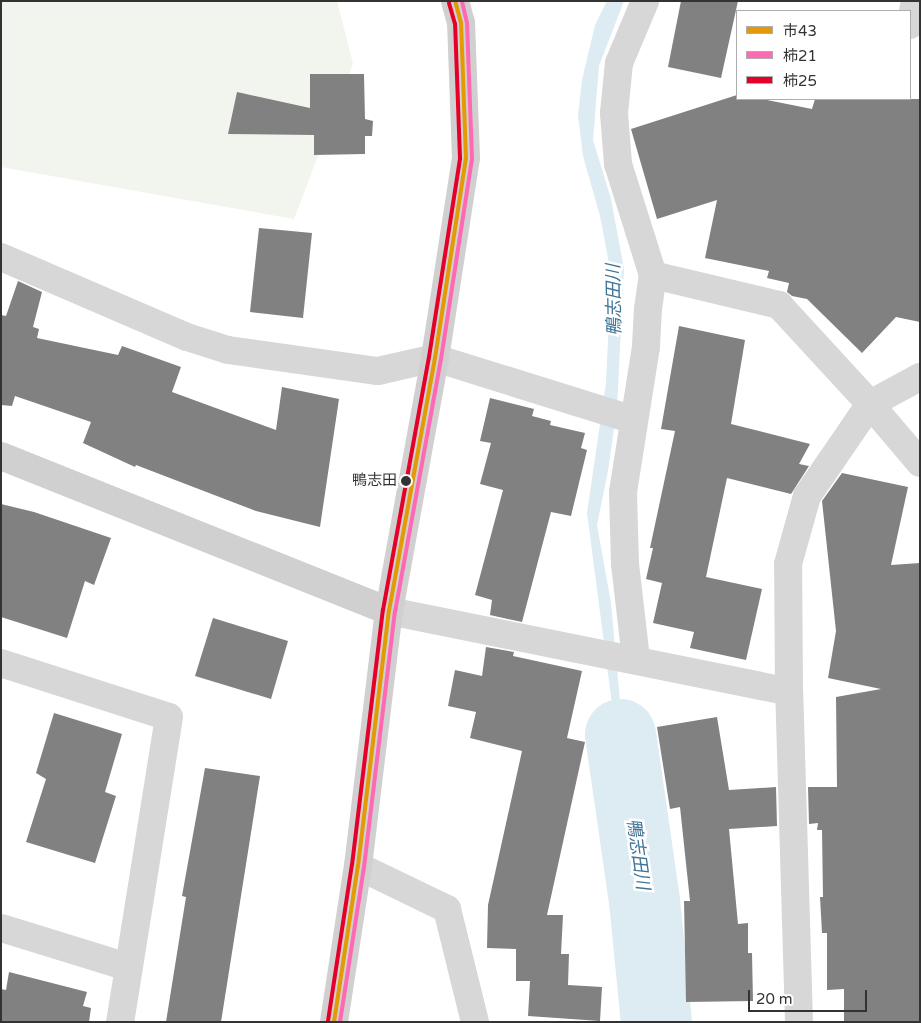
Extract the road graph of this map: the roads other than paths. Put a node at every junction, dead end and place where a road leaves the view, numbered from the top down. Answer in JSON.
{"nodes":[{"id":1,"x":455,"y":1,"type":"edge"},
{"id":2,"x":645,"y":1,"type":"edge"},
{"id":3,"x":915,"y":1,"type":"edge"},
{"id":4,"x":911,"y":20,"type":"edge"},
{"id":5,"x":1,"y":257,"type":"edge"},
{"id":6,"x":653,"y":275,"type":"junction"},
{"id":7,"x":435,"y":358,"type":"junction"},
{"id":8,"x":920,"y":377,"type":"edge"},
{"id":9,"x":870,"y":404,"type":"junction"},
{"id":10,"x":630,"y":418,"type":"junction"},
{"id":11,"x":1,"y":456,"type":"edge"},
{"id":12,"x":920,"y":463,"type":"edge"},
{"id":13,"x":389,"y":611,"type":"junction"},
{"id":14,"x":636,"y":659,"type":"junction"},
{"id":15,"x":1,"y":663,"type":"edge"},
{"id":16,"x":789,"y":692,"type":"junction"},
{"id":17,"x":358,"y":866,"type":"junction"},
{"id":18,"x":1,"y":928,"type":"edge"},
{"id":19,"x":128,"y":968,"type":"junction"},
{"id":20,"x":120,"y":1022,"type":"edge"},
{"id":21,"x":334,"y":1022,"type":"edge"},
{"id":22,"x":475,"y":1022,"type":"edge"},
{"id":23,"x":799,"y":1022,"type":"edge"}],
"edges":[{"from":1,"to":7,"type":"street"},
{"from":2,"to":6,"type":"street"},
{"from":3,"to":4,"type":"street"},
{"from":5,"to":7,"type":"street"},
{"from":6,"to":9,"type":"street"},
{"from":6,"to":10,"type":"street"},
{"from":7,"to":10,"type":"street"},
{"from":7,"to":13,"type":"street"},
{"from":8,"to":9,"type":"street"},
{"from":9,"to":12,"type":"street"},
{"from":9,"to":16,"type":"street"},
{"from":10,"to":14,"type":"street"},
{"from":11,"to":13,"type":"street"},
{"from":13,"to":14,"type":"street"},
{"from":13,"to":17,"type":"street"},
{"from":14,"to":16,"type":"street"},
{"from":15,"to":19,"type":"street"},
{"from":16,"to":23,"type":"street"},
{"from":17,"to":21,"type":"street"},
{"from":17,"to":22,"type":"street"},
{"from":18,"to":19,"type":"street"},
{"from":19,"to":20,"type":"street"}]}
